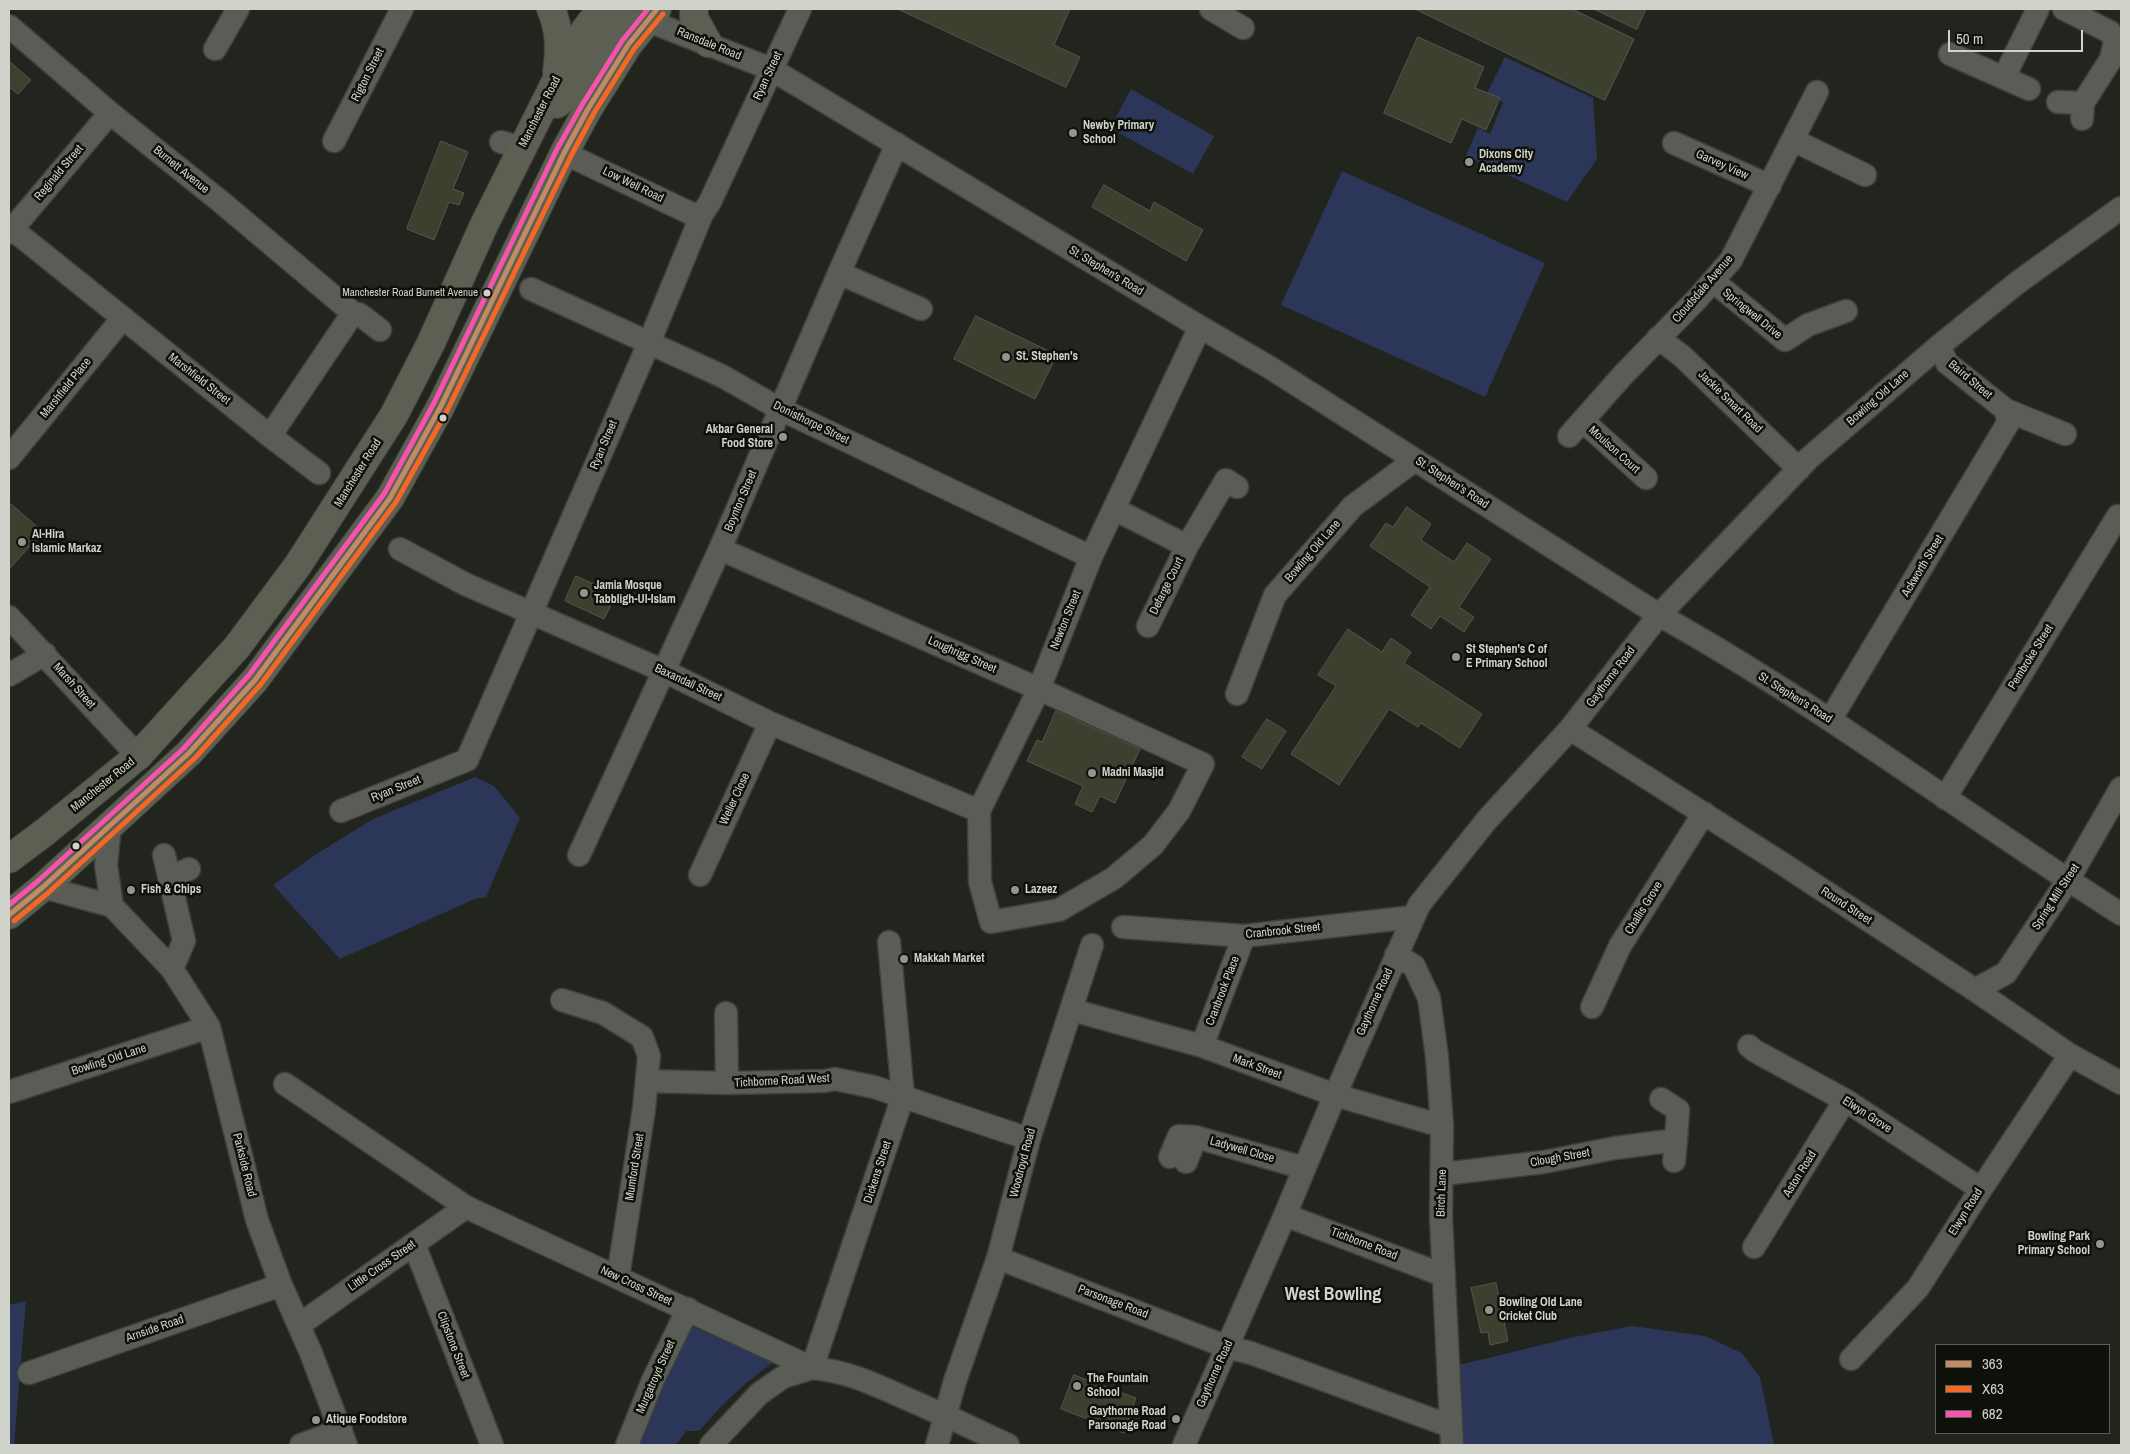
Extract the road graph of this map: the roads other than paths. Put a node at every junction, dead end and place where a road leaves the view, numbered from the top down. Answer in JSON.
{"nodes":[{"id":1,"x":238,"y":9,"type":"edge"},
{"id":2,"x":402,"y":9,"type":"edge"},
{"id":3,"x":551,"y":9,"type":"edge"},
{"id":4,"x":601,"y":9,"type":"edge"},
{"id":5,"x":618,"y":9,"type":"edge"},
{"id":6,"x":694,"y":9,"type":"edge"},
{"id":7,"x":800,"y":9,"type":"edge"},
{"id":8,"x":1211,"y":9,"type":"edge"},
{"id":9,"x":2038,"y":9,"type":"edge"},
{"id":10,"x":2064,"y":9,"type":"edge"},
{"id":11,"x":653,"y":14,"type":"edge"},
{"id":12,"x":9,"y":26,"type":"edge"},
{"id":13,"x":1243,"y":28,"type":"dead end"},
{"id":14,"x":708,"y":43,"type":"junction"},
{"id":15,"x":215,"y":49,"type":"dead end"},
{"id":16,"x":1950,"y":54,"type":"dead end"},
{"id":17,"x":771,"y":69,"type":"junction"},
{"id":18,"x":2004,"y":77,"type":"junction"},
{"id":19,"x":556,"y":80,"type":"junction"},
{"id":20,"x":2029,"y":89,"type":"dead end"},
{"id":21,"x":1817,"y":92,"type":"dead end"},
{"id":22,"x":2058,"y":102,"type":"dead end"},
{"id":23,"x":110,"y":113,"type":"junction"},
{"id":24,"x":535,"y":122,"type":"junction"},
{"id":25,"x":1793,"y":140,"type":"junction"},
{"id":26,"x":334,"y":141,"type":"dead end"},
{"id":27,"x":1674,"y":143,"type":"dead end"},
{"id":28,"x":897,"y":144,"type":"junction"},
{"id":29,"x":564,"y":153,"type":"junction"},
{"id":30,"x":1865,"y":175,"type":"dead end"},
{"id":31,"x":1770,"y":186,"type":"junction"},
{"id":32,"x":2121,"y":208,"type":"edge"},
{"id":33,"x":702,"y":214,"type":"junction"},
{"id":34,"x":10,"y":231,"type":"edge"},
{"id":35,"x":839,"y":273,"type":"junction"},
{"id":36,"x":1713,"y":282,"type":"junction"},
{"id":37,"x":531,"y":289,"type":"dead end"},
{"id":38,"x":921,"y":309,"type":"dead end"},
{"id":39,"x":1846,"y":311,"type":"dead end"},
{"id":40,"x":353,"y":313,"type":"junction"},
{"id":41,"x":122,"y":318,"type":"junction"},
{"id":42,"x":1200,"y":327,"type":"junction"},
{"id":43,"x":380,"y":330,"type":"dead end"},
{"id":44,"x":1658,"y":338,"type":"junction"},
{"id":45,"x":649,"y":343,"type":"junction"},
{"id":46,"x":1939,"y":346,"type":"junction"},
{"id":47,"x":780,"y":409,"type":"junction"},
{"id":48,"x":2006,"y":410,"type":"junction"},
{"id":49,"x":1576,"y":429,"type":"joint"},
{"id":50,"x":2065,"y":434,"type":"dead end"},
{"id":51,"x":270,"y":436,"type":"junction"},
{"id":52,"x":9,"y":458,"type":"edge"},
{"id":53,"x":1415,"y":460,"type":"junction"},
{"id":54,"x":1799,"y":469,"type":"junction"},
{"id":55,"x":319,"y":473,"type":"dead end"},
{"id":56,"x":1646,"y":478,"type":"dead end"},
{"id":57,"x":1237,"y":486,"type":"dead end"},
{"id":58,"x":1114,"y":509,"type":"junction"},
{"id":59,"x":2118,"y":516,"type":"dead end"},
{"id":60,"x":1187,"y":546,"type":"junction"},
{"id":61,"x":400,"y":549,"type":"dead end"},
{"id":62,"x":720,"y":549,"type":"junction"},
{"id":63,"x":1091,"y":557,"type":"junction"},
{"id":64,"x":532,"y":612,"type":"junction"},
{"id":65,"x":1659,"y":615,"type":"junction"},
{"id":66,"x":9,"y":617,"type":"edge"},
{"id":67,"x":1148,"y":626,"type":"dead end"},
{"id":68,"x":45,"y":654,"type":"junction"},
{"id":69,"x":664,"y":671,"type":"junction"},
{"id":70,"x":9,"y":675,"type":"edge"},
{"id":71,"x":1039,"y":688,"type":"junction"},
{"id":72,"x":1237,"y":694,"type":"dead end"},
{"id":73,"x":1830,"y":720,"type":"junction"},
{"id":74,"x":770,"y":723,"type":"junction"},
{"id":75,"x":1570,"y":729,"type":"junction"},
{"id":76,"x":138,"y":756,"type":"junction"},
{"id":77,"x":2121,"y":788,"type":"edge"},
{"id":78,"x":1945,"y":798,"type":"junction"},
{"id":79,"x":341,"y":811,"type":"dead end"},
{"id":80,"x":979,"y":811,"type":"junction"},
{"id":81,"x":1704,"y":813,"type":"junction"},
{"id":82,"x":110,"y":825,"type":"junction"},
{"id":83,"x":164,"y":855,"type":"dead end"},
{"id":84,"x":579,"y":855,"type":"dead end"},
{"id":85,"x":9,"y":859,"type":"edge"},
{"id":86,"x":189,"y":869,"type":"dead end"},
{"id":87,"x":700,"y":875,"type":"dead end"},
{"id":88,"x":169,"y":878,"type":"junction"},
{"id":89,"x":2068,"y":880,"type":"junction"},
{"id":90,"x":43,"y":887,"type":"junction"},
{"id":91,"x":112,"y":906,"type":"junction"},
{"id":92,"x":2121,"y":914,"type":"edge"},
{"id":93,"x":9,"y":915,"type":"edge"},
{"id":94,"x":1413,"y":917,"type":"junction"},
{"id":95,"x":991,"y":922,"type":"joint"},
{"id":96,"x":1123,"y":927,"type":"dead end"},
{"id":97,"x":1244,"y":936,"type":"junction"},
{"id":98,"x":889,"y":942,"type":"dead end"},
{"id":99,"x":1092,"y":945,"type":"dead end"},
{"id":100,"x":1396,"y":955,"type":"junction"},
{"id":101,"x":172,"y":968,"type":"junction"},
{"id":102,"x":1975,"y":990,"type":"junction"},
{"id":103,"x":562,"y":1000,"type":"dead end"},
{"id":104,"x":1592,"y":1007,"type":"dead end"},
{"id":105,"x":1072,"y":1010,"type":"junction"},
{"id":106,"x":726,"y":1012,"type":"dead end"},
{"id":107,"x":209,"y":1027,"type":"junction"},
{"id":108,"x":1202,"y":1046,"type":"junction"},
{"id":109,"x":1749,"y":1046,"type":"dead end"},
{"id":110,"x":2070,"y":1055,"type":"junction"},
{"id":111,"x":647,"y":1081,"type":"junction"},
{"id":112,"x":2121,"y":1083,"type":"edge"},
{"id":113,"x":285,"y":1084,"type":"dead end"},
{"id":114,"x":727,"y":1084,"type":"junction"},
{"id":115,"x":9,"y":1092,"type":"edge"},
{"id":116,"x":1335,"y":1095,"type":"junction"},
{"id":117,"x":903,"y":1096,"type":"junction"},
{"id":118,"x":1661,"y":1099,"type":"dead end"},
{"id":119,"x":1845,"y":1100,"type":"junction"},
{"id":120,"x":1442,"y":1126,"type":"junction"},
{"id":121,"x":1029,"y":1139,"type":"junction"},
{"id":122,"x":1178,"y":1160,"type":"dead end"},
{"id":123,"x":1304,"y":1168,"type":"junction"},
{"id":124,"x":1443,"y":1174,"type":"junction"},
{"id":125,"x":1981,"y":1189,"type":"junction"},
{"id":126,"x":466,"y":1207,"type":"junction"},
{"id":127,"x":1285,"y":1214,"type":"junction"},
{"id":128,"x":414,"y":1244,"type":"junction"},
{"id":129,"x":1754,"y":1248,"type":"dead end"},
{"id":130,"x":998,"y":1258,"type":"junction"},
{"id":131,"x":1443,"y":1276,"type":"junction"},
{"id":132,"x":618,"y":1277,"type":"junction"},
{"id":133,"x":281,"y":1285,"type":"junction"},
{"id":134,"x":688,"y":1310,"type":"junction"},
{"id":135,"x":299,"y":1326,"type":"junction"},
{"id":136,"x":1227,"y":1347,"type":"junction"},
{"id":137,"x":1851,"y":1359,"type":"dead end"},
{"id":138,"x":812,"y":1368,"type":"junction"},
{"id":139,"x":29,"y":1373,"type":"dead end"},
{"id":140,"x":944,"y":1415,"type":"junction"},
{"id":141,"x":1451,"y":1436,"type":"edge"},
{"id":142,"x":344,"y":1438,"type":"edge"},
{"id":143,"x":301,"y":1445,"type":"edge"},
{"id":144,"x":492,"y":1445,"type":"edge"},
{"id":145,"x":626,"y":1445,"type":"edge"},
{"id":146,"x":711,"y":1445,"type":"edge"},
{"id":147,"x":937,"y":1445,"type":"edge"},
{"id":148,"x":1008,"y":1445,"type":"edge"},
{"id":149,"x":1184,"y":1445,"type":"edge"}],
"edges":[{"from":1,"to":15,"type":"street"},
{"from":2,"to":26,"type":"street","name":"Rigton Street"},
{"from":3,"to":19,"type":"main road"},
{"from":4,"to":19,"type":"main road","name":"Manchester Road"},
{"from":5,"to":11,"type":"street","name":"Ransdale Road"},
{"from":6,"to":14,"type":"main road"},
{"from":7,"to":17,"type":"street","name":"Ryan Street"},
{"from":8,"to":13,"type":"street"},
{"from":9,"to":18,"type":"street"},
{"from":10,"to":22,"type":"street"},
{"from":11,"to":14,"type":"street","name":"Ransdale Road"},
{"from":11,"to":24,"type":"main road"},
{"from":11,"to":29,"type":"main road"},
{"from":12,"to":23,"type":"street","name":"Burnett Avenue"},
{"from":14,"to":17,"type":"street","name":"Ransdale Road"},
{"from":16,"to":18,"type":"street"},
{"from":17,"to":28,"type":"street","name":"St. Stephen's Road"},
{"from":17,"to":33,"type":"street","name":"Ryan Street"},
{"from":18,"to":20,"type":"street"},
{"from":19,"to":24,"type":"main road","name":"Manchester Road"},
{"from":21,"to":25,"type":"street","name":"Cloudsdale Avenue"},
{"from":23,"to":34,"type":"street","name":"Reginald Street"},
{"from":23,"to":40,"type":"street","name":"Burnett Avenue"},
{"from":24,"to":76,"type":"main road","name":"Manchester Road"},
{"from":25,"to":30,"type":"street"},
{"from":25,"to":31,"type":"street","name":"Cloudsdale Avenue"},
{"from":27,"to":31,"type":"street","name":"Garvey View"},
{"from":28,"to":35,"type":"street","name":"Boynton Street"},
{"from":28,"to":42,"type":"street","name":"St. Stephen's Road"},
{"from":29,"to":33,"type":"street","name":"Low Well Road"},
{"from":29,"to":82,"type":"main road"},
{"from":31,"to":36,"type":"street","name":"Cloudsdale Avenue"},
{"from":32,"to":46,"type":"street","name":"Bowling Old Lane"},
{"from":33,"to":45,"type":"street","name":"Ryan Street"},
{"from":34,"to":41,"type":"street","name":"Marshfield Street"},
{"from":35,"to":38,"type":"street"},
{"from":35,"to":47,"type":"street","name":"Boynton Street"},
{"from":36,"to":39,"type":"street","name":"Springwell Drive"},
{"from":36,"to":44,"type":"street","name":"Cloudsdale Avenue"},
{"from":37,"to":45,"type":"street","name":"Donisthorpe Street"},
{"from":40,"to":43,"type":"street","name":"Burnett Avenue"},
{"from":40,"to":51,"type":"street"},
{"from":41,"to":51,"type":"street","name":"Marshfield Street"},
{"from":41,"to":52,"type":"street","name":"Marshfield Place"},
{"from":42,"to":53,"type":"street","name":"St. Stephen's Road"},
{"from":42,"to":58,"type":"street","name":"Newton Street"},
{"from":44,"to":49,"type":"street","name":"Cloudsdale Avenue"},
{"from":44,"to":54,"type":"street","name":"Jackie Smart Road"},
{"from":45,"to":47,"type":"street","name":"Donisthorpe Street"},
{"from":45,"to":64,"type":"street","name":"Ryan Street"},
{"from":46,"to":48,"type":"street","name":"Baird Street"},
{"from":46,"to":54,"type":"street","name":"Bowling Old Lane"},
{"from":47,"to":62,"type":"street","name":"Boynton Street"},
{"from":47,"to":63,"type":"street","name":"Donisthorpe Street"},
{"from":48,"to":50,"type":"street","name":"Baird Street"},
{"from":48,"to":73,"type":"street","name":"Ackworth Street"},
{"from":49,"to":56,"type":"street","name":"Moulson Court"},
{"from":51,"to":55,"type":"street","name":"Marshfield Street"},
{"from":53,"to":65,"type":"street","name":"St. Stephen's Road"},
{"from":53,"to":72,"type":"street","name":"Bowling Old Lane"},
{"from":54,"to":65,"type":"street","name":"Bowling Old Lane"},
{"from":57,"to":60,"type":"street","name":"Defarge Court"},
{"from":58,"to":60,"type":"street","name":"Defarge Court"},
{"from":58,"to":63,"type":"street","name":"Newton Street"},
{"from":59,"to":78,"type":"street","name":"Pembroke Street"},
{"from":60,"to":67,"type":"street","name":"Defarge Court"},
{"from":61,"to":64,"type":"street","name":"Baxandall Street"},
{"from":62,"to":69,"type":"street","name":"Boynton Street"},
{"from":62,"to":71,"type":"street","name":"Loughrigg Street"},
{"from":63,"to":71,"type":"street","name":"Newton Street"},
{"from":64,"to":69,"type":"street","name":"Baxandall Street"},
{"from":64,"to":79,"type":"street","name":"Ryan Street"},
{"from":65,"to":73,"type":"street","name":"St. Stephen's Road"},
{"from":65,"to":75,"type":"street","name":"Gaythorne Road"},
{"from":66,"to":68,"type":"street","name":"Marsh Street"},
{"from":68,"to":70,"type":"street"},
{"from":68,"to":76,"type":"street","name":"Marsh Street"},
{"from":69,"to":74,"type":"street","name":"Baxandall Street"},
{"from":69,"to":84,"type":"street","name":"Boynton Street"},
{"from":71,"to":80,"type":"street","name":"Newton Street"},
{"from":71,"to":95,"type":"street","name":"Loughrigg Street"},
{"from":73,"to":78,"type":"street","name":"St. Stephen's Road"},
{"from":74,"to":80,"type":"street","name":"Baxandall Street"},
{"from":74,"to":87,"type":"street","name":"Weller Close"},
{"from":75,"to":81,"type":"street","name":"Round Street"},
{"from":75,"to":94,"type":"street","name":"Gaythorne Road"},
{"from":76,"to":85,"type":"main road","name":"Manchester Road"},
{"from":77,"to":89,"type":"street","name":"Spring Mill Street"},
{"from":78,"to":89,"type":"street","name":"St. Stephen's Road"},
{"from":80,"to":95,"type":"street","name":"Newton Street"},
{"from":81,"to":102,"type":"street","name":"Round Street"},
{"from":81,"to":104,"type":"street","name":"Challis Grove"},
{"from":82,"to":90,"type":"main road"},
{"from":82,"to":91,"type":"street"},
{"from":83,"to":88,"type":"street"},
{"from":86,"to":88,"type":"street"},
{"from":88,"to":101,"type":"street"},
{"from":89,"to":92,"type":"street","name":"St. Stephen's Road"},
{"from":89,"to":102,"type":"street","name":"Spring Mill Street"},
{"from":90,"to":91,"type":"street"},
{"from":90,"to":93,"type":"main road"},
{"from":91,"to":101,"type":"street","name":"Parkside Road"},
{"from":94,"to":97,"type":"street","name":"Cranbrook Street"},
{"from":94,"to":100,"type":"street","name":"Gaythorne Road"},
{"from":96,"to":97,"type":"street","name":"Cranbrook Street"},
{"from":97,"to":108,"type":"street","name":"Cranbrook Place"},
{"from":98,"to":117,"type":"street","name":"Dickens Street"},
{"from":99,"to":105,"type":"street","name":"Woodroyd Road"},
{"from":100,"to":116,"type":"street","name":"Gaythorne Road"},
{"from":100,"to":120,"type":"street","name":"Birch Lane"},
{"from":101,"to":107,"type":"street","name":"Parkside Road"},
{"from":102,"to":110,"type":"street","name":"Round Street"},
{"from":103,"to":111,"type":"street","name":"Mumford Street"},
{"from":105,"to":108,"type":"street","name":"Mark Street"},
{"from":105,"to":121,"type":"street","name":"Woodroyd Road"},
{"from":106,"to":114,"type":"street"},
{"from":107,"to":115,"type":"street","name":"Bowling Old Lane"},
{"from":107,"to":133,"type":"street","name":"Parkside Road"},
{"from":108,"to":116,"type":"street","name":"Mark Street"},
{"from":109,"to":119,"type":"street","name":"Elwyn Grove"},
{"from":110,"to":112,"type":"street","name":"Round Street"},
{"from":110,"to":125,"type":"street","name":"Elwyn Road"},
{"from":111,"to":114,"type":"street","name":"Tichborne Road West"},
{"from":111,"to":132,"type":"street","name":"Mumford Street"},
{"from":113,"to":126,"type":"street","name":"New Cross Street"},
{"from":114,"to":117,"type":"street","name":"Tichborne Road West"},
{"from":116,"to":120,"type":"street","name":"Mark Street"},
{"from":116,"to":123,"type":"street","name":"Gaythorne Road"},
{"from":117,"to":121,"type":"street","name":"Tichborne Road West"},
{"from":117,"to":138,"type":"street","name":"Dickens Street"},
{"from":118,"to":124,"type":"street","name":"Clough Street"},
{"from":119,"to":125,"type":"street","name":"Elwyn Grove"},
{"from":119,"to":129,"type":"street","name":"Aston Road"},
{"from":120,"to":124,"type":"street","name":"Birch Lane"},
{"from":121,"to":130,"type":"street","name":"Woodroyd Road"},
{"from":122,"to":123,"type":"street","name":"Ladywell Close"},
{"from":123,"to":127,"type":"street","name":"Gaythorne Road"},
{"from":124,"to":131,"type":"street","name":"Birch Lane"},
{"from":125,"to":137,"type":"street","name":"Elwyn Road"},
{"from":126,"to":128,"type":"street","name":"Little Cross Street"},
{"from":126,"to":132,"type":"street","name":"New Cross Street"},
{"from":127,"to":131,"type":"street","name":"Tichborne Road"},
{"from":127,"to":136,"type":"street","name":"Gaythorne Road"},
{"from":128,"to":135,"type":"street","name":"Little Cross Street"},
{"from":128,"to":144,"type":"street","name":"Clipstone Street"},
{"from":130,"to":136,"type":"street","name":"Parsonage Road"},
{"from":130,"to":140,"type":"street","name":"Woodroyd Road"},
{"from":131,"to":141,"type":"street","name":"Birch Lane"},
{"from":132,"to":134,"type":"street","name":"New Cross Street"},
{"from":133,"to":135,"type":"street","name":"Parkside Road"},
{"from":133,"to":139,"type":"street","name":"Arnside Road"},
{"from":134,"to":138,"type":"street","name":"New Cross Street"},
{"from":134,"to":145,"type":"street","name":"Murgatroyd Street"},
{"from":135,"to":142,"type":"street","name":"Parkside Road"},
{"from":136,"to":141,"type":"street","name":"Parsonage Road"},
{"from":136,"to":149,"type":"street","name":"Gaythorne Road"},
{"from":138,"to":140,"type":"street","name":"New Cross Street"},
{"from":138,"to":146,"type":"street"},
{"from":140,"to":147,"type":"street"},
{"from":140,"to":148,"type":"street","name":"New Cross Street"},
{"from":142,"to":143,"type":"street"}]}
